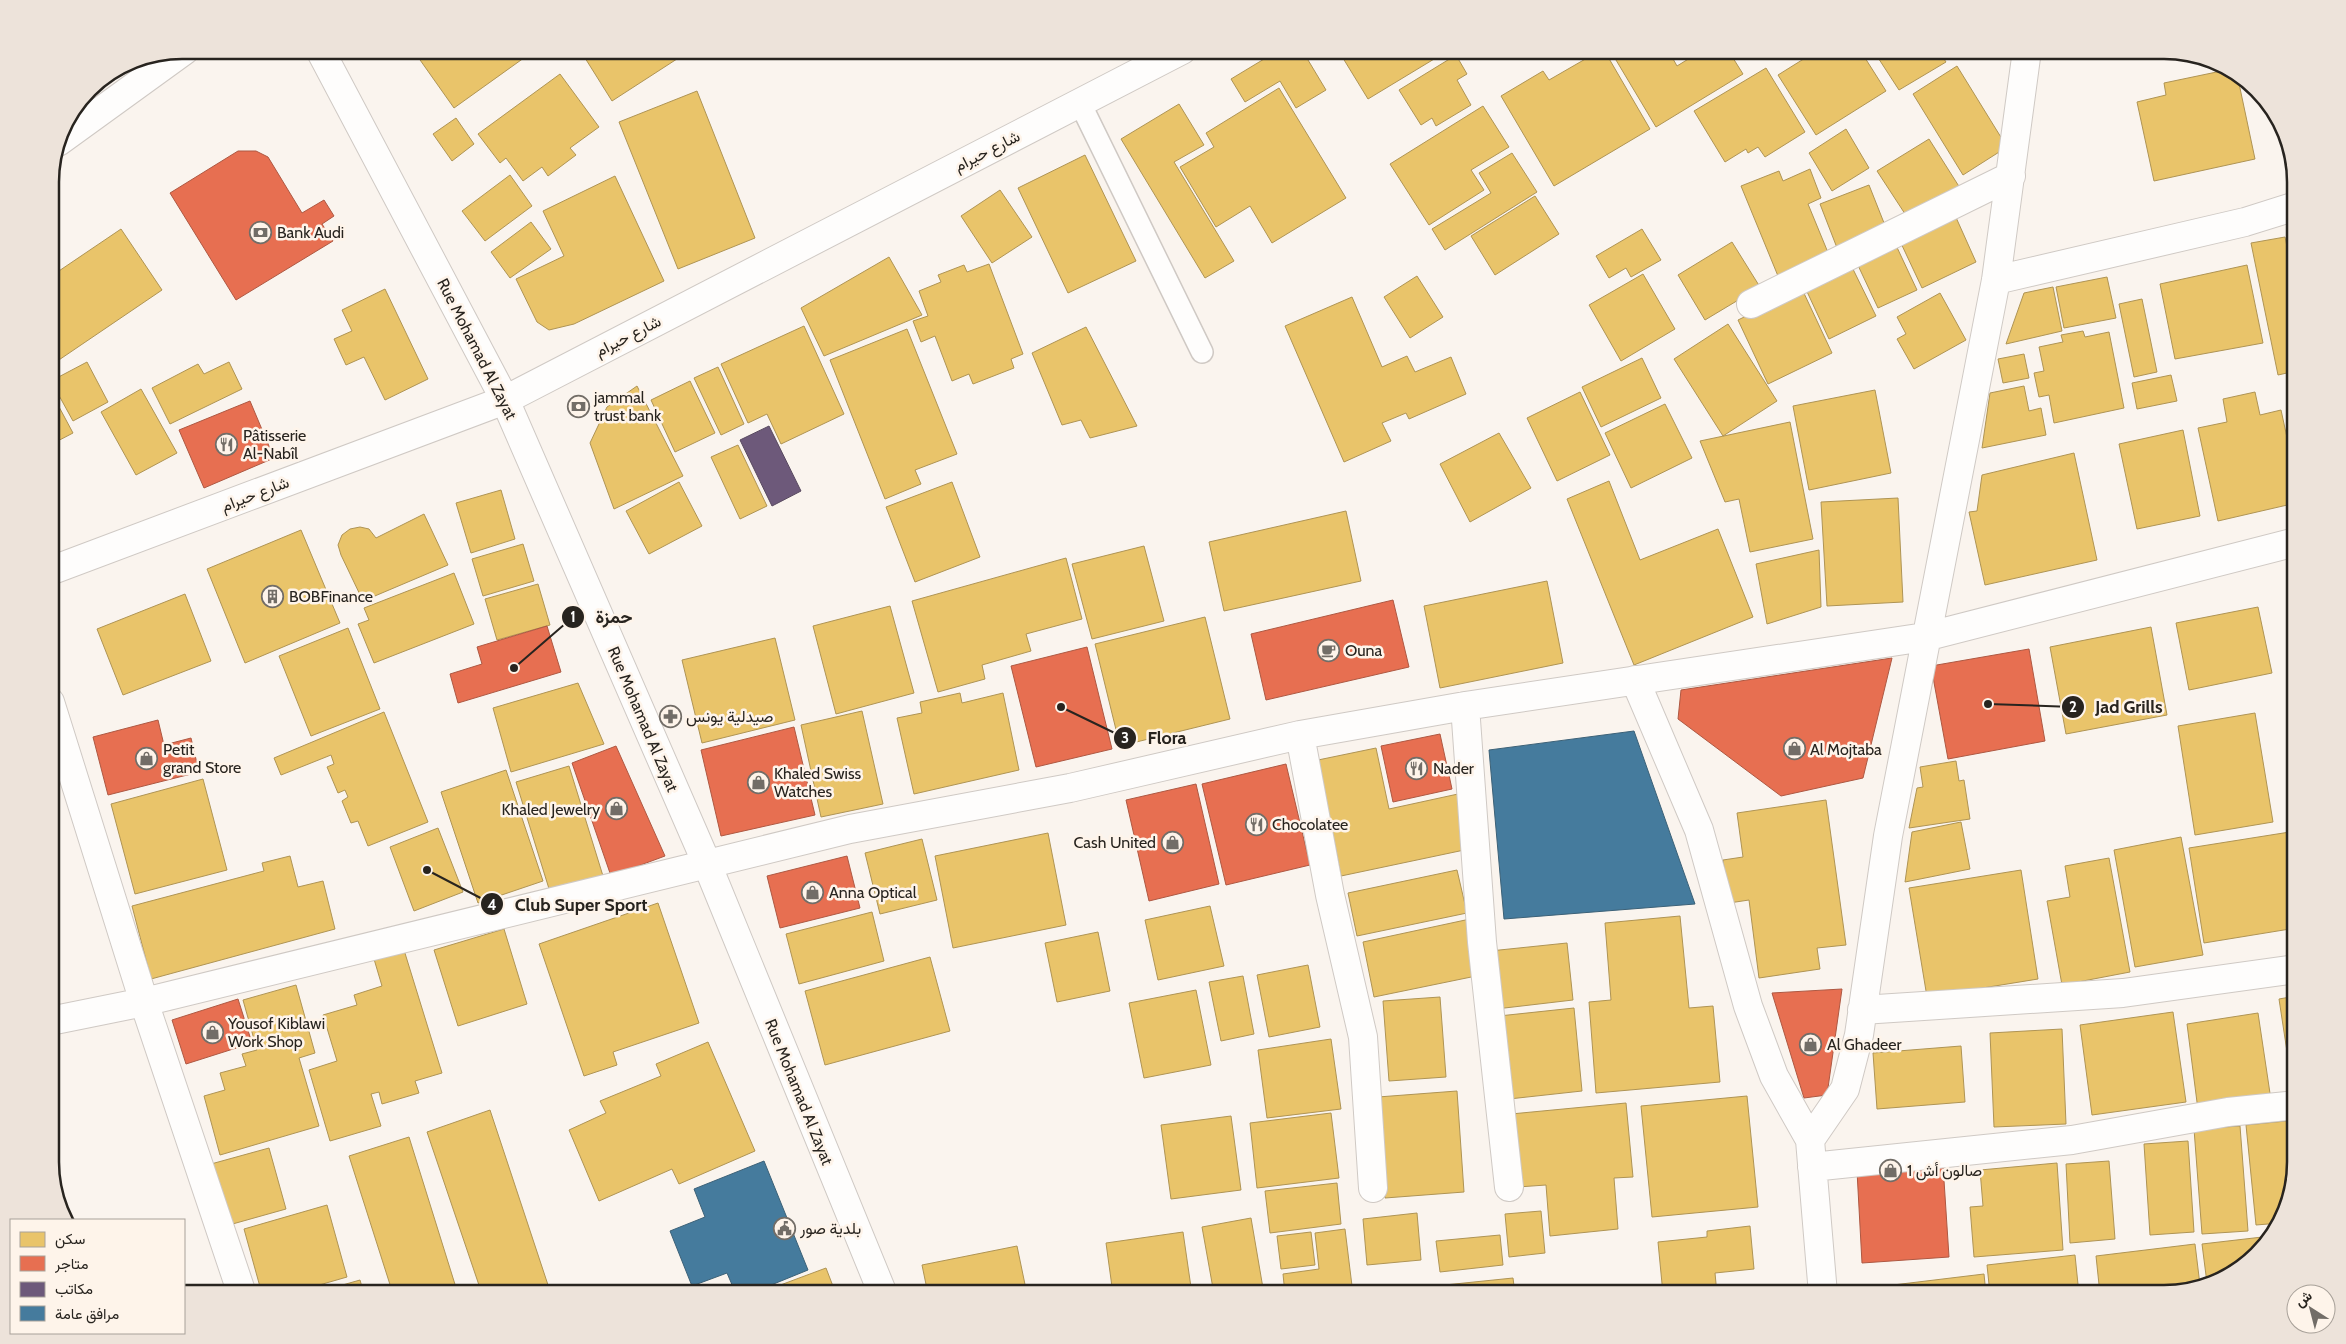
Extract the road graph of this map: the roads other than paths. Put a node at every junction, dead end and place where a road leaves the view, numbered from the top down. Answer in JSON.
{"nodes":[{"id":1,"x":325,"y":59,"type":"edge"},
{"id":2,"x":1165,"y":59,"type":"edge"},
{"id":3,"x":2026,"y":59,"type":"edge"},
{"id":4,"x":172,"y":60,"type":"edge"},
{"id":5,"x":1080,"y":103,"type":"junction"},
{"id":6,"x":68,"y":135,"type":"edge"},
{"id":7,"x":2011,"y":176,"type":"junction"},
{"id":8,"x":2287,"y":209,"type":"edge"},
{"id":9,"x":1996,"y":280,"type":"junction"},
{"id":10,"x":1751,"y":304,"type":"dead end"},
{"id":11,"x":1202,"y":352,"type":"dead end"},
{"id":12,"x":505,"y":400,"type":"junction"},
{"id":13,"x":2287,"y":544,"type":"edge"},
{"id":14,"x":59,"y":569,"type":"edge"},
{"id":15,"x":1925,"y":636,"type":"junction"},
{"id":16,"x":1636,"y":680,"type":"junction"},
{"id":17,"x":1465,"y":706,"type":"junction"},
{"id":18,"x":59,"y":731,"type":"edge"},
{"id":19,"x":1300,"y":735,"type":"junction"},
{"id":20,"x":707,"y":864,"type":"junction"},
{"id":21,"x":2287,"y":970,"type":"edge"},
{"id":22,"x":144,"y":1002,"type":"junction"},
{"id":23,"x":1862,"y":1010,"type":"junction"},
{"id":24,"x":59,"y":1019,"type":"edge"},
{"id":25,"x":2287,"y":1106,"type":"edge"},
{"id":26,"x":1810,"y":1140,"type":"junction"},
{"id":27,"x":1812,"y":1167,"type":"junction"},
{"id":28,"x":1508,"y":1187,"type":"dead end"},
{"id":29,"x":1373,"y":1188,"type":"dead end"},
{"id":30,"x":239,"y":1285,"type":"edge"},
{"id":31,"x":879,"y":1285,"type":"edge"},
{"id":32,"x":1822,"y":1285,"type":"edge"}],
"edges":[{"from":1,"to":12,"type":"street","name":"Rue Mohamad Al Zayat"},
{"from":2,"to":5,"type":"street","name":"شارع حيرام"},
{"from":3,"to":7,"type":"street"},
{"from":4,"to":6,"type":"street"},
{"from":5,"to":11,"type":"lane"},
{"from":5,"to":12,"type":"street","name":"شارع حيرام"},
{"from":7,"to":9,"type":"street"},
{"from":7,"to":10,"type":"street"},
{"from":8,"to":9,"type":"street"},
{"from":9,"to":15,"type":"street"},
{"from":12,"to":14,"type":"street","name":"شارع حيرام"},
{"from":12,"to":20,"type":"street","name":"Rue Mohamad Al Zayat"},
{"from":13,"to":15,"type":"street"},
{"from":15,"to":16,"type":"street"},
{"from":15,"to":23,"type":"street"},
{"from":16,"to":17,"type":"street"},
{"from":16,"to":26,"type":"street"},
{"from":17,"to":19,"type":"street"},
{"from":17,"to":28,"type":"street"},
{"from":18,"to":22,"type":"street"},
{"from":19,"to":20,"type":"street"},
{"from":19,"to":29,"type":"street"},
{"from":20,"to":22,"type":"street"},
{"from":20,"to":31,"type":"street","name":"Rue Mohamad Al Zayat"},
{"from":21,"to":23,"type":"street"},
{"from":22,"to":24,"type":"street"},
{"from":22,"to":30,"type":"street"},
{"from":23,"to":26,"type":"street"},
{"from":25,"to":27,"type":"street"},
{"from":26,"to":27,"type":"street"},
{"from":27,"to":32,"type":"street"}]}
